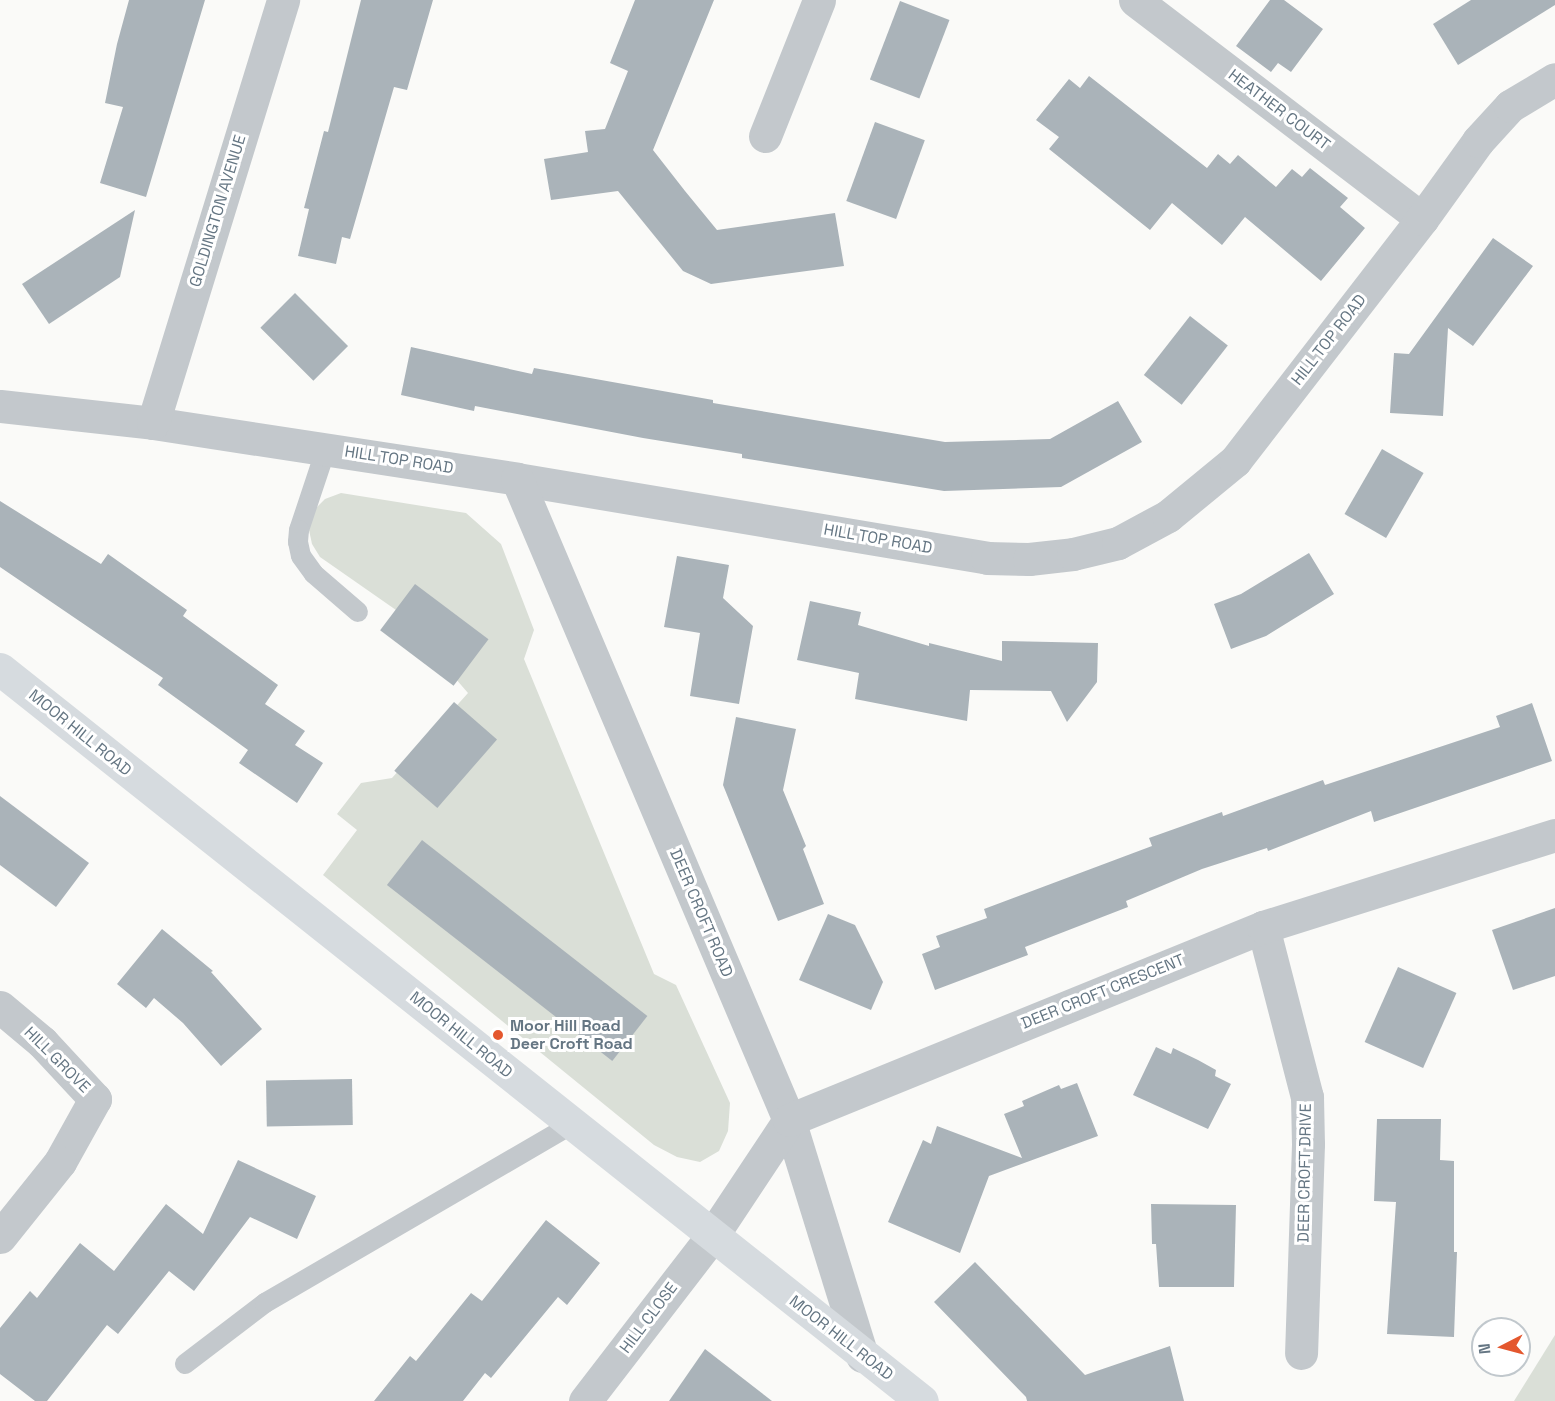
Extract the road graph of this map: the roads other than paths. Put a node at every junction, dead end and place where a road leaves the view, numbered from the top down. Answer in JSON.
{"nodes":[{"id":1,"x":283,"y":0,"type":"edge"},
{"id":2,"x":819,"y":0,"type":"edge"},
{"id":3,"x":1135,"y":0,"type":"edge"},
{"id":4,"x":1555,"y":79,"type":"edge"},
{"id":5,"x":765,"y":136,"type":"dead end"},
{"id":6,"x":1422,"y":219,"type":"junction"},
{"id":7,"x":0,"y":405,"type":"edge"},
{"id":8,"x":153,"y":423,"type":"junction"},
{"id":9,"x":326,"y":449,"type":"junction"},
{"id":10,"x":517,"y":479,"type":"junction"},
{"id":11,"x":358,"y":612,"type":"dead end"},
{"id":12,"x":0,"y":669,"type":"edge"},
{"id":13,"x":1555,"y":836,"type":"edge"},
{"id":14,"x":1263,"y":927,"type":"junction"},
{"id":15,"x":0,"y":1007,"type":"edge"},
{"id":16,"x":789,"y":1120,"type":"junction"},
{"id":17,"x":572,"y":1124,"type":"junction"},
{"id":18,"x":712,"y":1236,"type":"junction"},
{"id":19,"x":0,"y":1237,"type":"edge"},
{"id":20,"x":1301,"y":1353,"type":"dead end"},
{"id":21,"x":862,"y":1356,"type":"junction"},
{"id":22,"x":185,"y":1364,"type":"dead end"},
{"id":23,"x":585,"y":1401,"type":"edge"},
{"id":24,"x":922,"y":1401,"type":"edge"}],
"edges":[{"from":1,"to":8,"type":"street","name":"GOLDINGTON AVENUE"},
{"from":2,"to":5,"type":"street"},
{"from":3,"to":6,"type":"street","name":"HEATHER COURT"},
{"from":4,"to":6,"type":"street","name":"HILL TOP ROAD"},
{"from":6,"to":10,"type":"street","name":"HILL TOP ROAD"},
{"from":7,"to":8,"type":"street","name":"HILL TOP ROAD"},
{"from":8,"to":9,"type":"street","name":"HILL TOP ROAD"},
{"from":9,"to":10,"type":"street","name":"HILL TOP ROAD"},
{"from":9,"to":11,"type":"lane"},
{"from":10,"to":16,"type":"street","name":"DEER CROFT ROAD"},
{"from":12,"to":17,"type":"street","name":"MOOR HILL ROAD"},
{"from":13,"to":14,"type":"street","name":"DEER CROFT CRESCENT"},
{"from":14,"to":16,"type":"street","name":"DEER CROFT CRESCENT"},
{"from":14,"to":20,"type":"street","name":"DEER CROFT DRIVE"},
{"from":15,"to":19,"type":"street","name":"HILL GROVE"},
{"from":16,"to":18,"type":"street"},
{"from":16,"to":21,"type":"street","name":"DEER CROFT ROAD"},
{"from":17,"to":18,"type":"street","name":"MOOR HILL ROAD"},
{"from":17,"to":22,"type":"lane"},
{"from":18,"to":21,"type":"street","name":"MOOR HILL ROAD"},
{"from":18,"to":23,"type":"street","name":"HILL CLOSE"},
{"from":21,"to":24,"type":"street","name":"MOOR HILL ROAD"}]}
